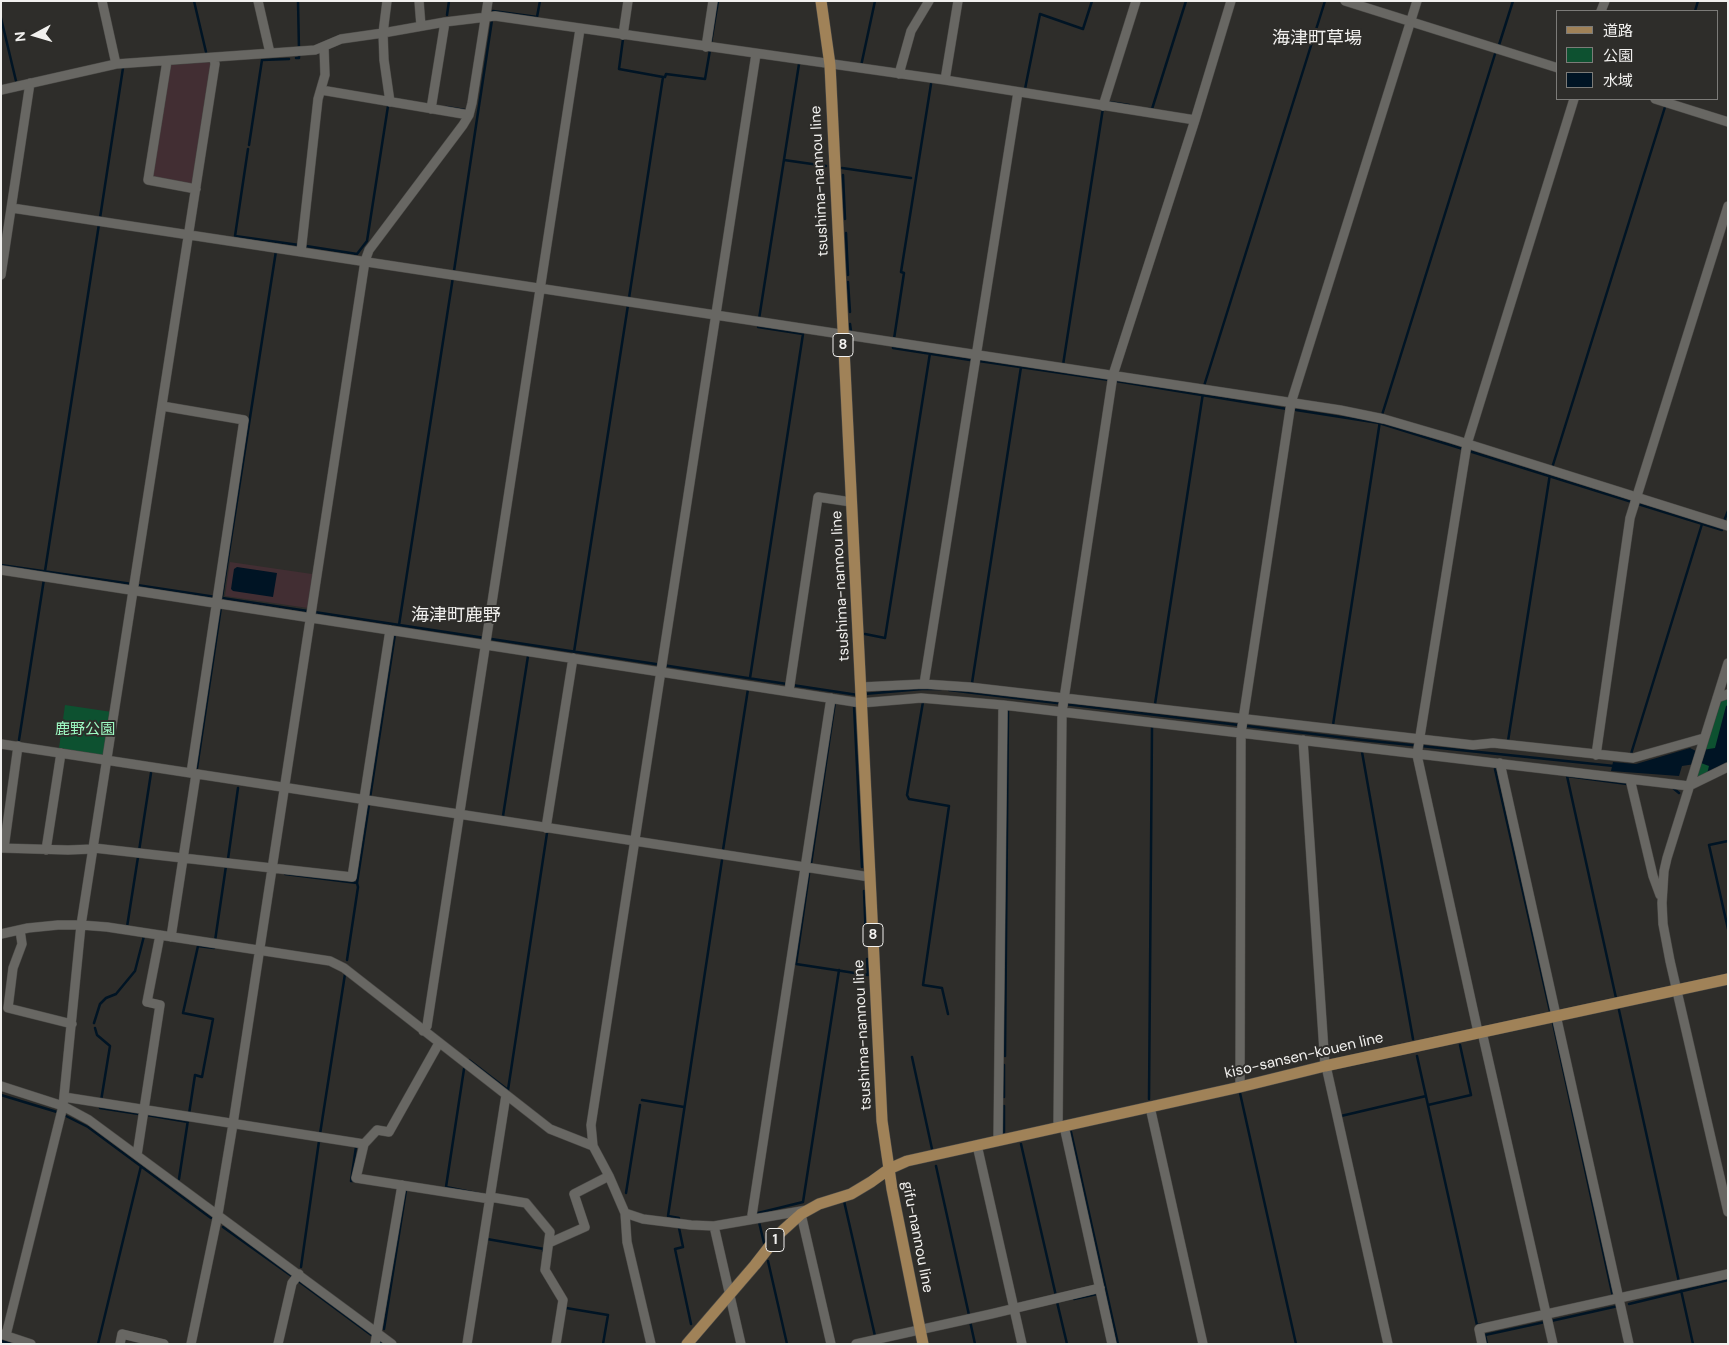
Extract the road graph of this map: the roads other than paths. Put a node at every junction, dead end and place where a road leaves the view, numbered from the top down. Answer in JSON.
{"nodes":[{"id":1,"x":102,"y":1,"type":"edge"},
{"id":2,"x":258,"y":1,"type":"edge"},
{"id":3,"x":387,"y":1,"type":"edge"},
{"id":4,"x":419,"y":1,"type":"edge"},
{"id":5,"x":488,"y":1,"type":"edge"},
{"id":6,"x":628,"y":1,"type":"edge"},
{"id":7,"x":713,"y":1,"type":"edge"},
{"id":8,"x":822,"y":1,"type":"edge"},
{"id":9,"x":928,"y":1,"type":"edge"},
{"id":10,"x":958,"y":1,"type":"edge"},
{"id":11,"x":1136,"y":1,"type":"edge"},
{"id":12,"x":1231,"y":1,"type":"edge"},
{"id":13,"x":1346,"y":1,"type":"edge"},
{"id":14,"x":1417,"y":1,"type":"edge"},
{"id":15,"x":485,"y":16,"type":"junction"},
{"id":16,"x":1411,"y":21,"type":"junction"},
{"id":17,"x":445,"y":22,"type":"junction"},
{"id":18,"x":421,"y":26,"type":"junction"},
{"id":19,"x":580,"y":29,"type":"junction"},
{"id":20,"x":384,"y":33,"type":"junction"},
{"id":21,"x":623,"y":35,"type":"junction"},
{"id":22,"x":324,"y":47,"type":"junction"},
{"id":23,"x":706,"y":47,"type":"junction"},
{"id":24,"x":270,"y":53,"type":"junction"},
{"id":25,"x":756,"y":54,"type":"junction"},
{"id":26,"x":214,"y":58,"type":"junction"},
{"id":27,"x":167,"y":60,"type":"junction"},
{"id":28,"x":116,"y":64,"type":"junction"},
{"id":29,"x":830,"y":65,"type":"junction"},
{"id":30,"x":1556,"y":67,"type":"edge"},
{"id":31,"x":899,"y":74,"type":"junction"},
{"id":32,"x":944,"y":80,"type":"junction"},
{"id":33,"x":30,"y":83,"type":"junction"},
{"id":34,"x":1,"y":90,"type":"edge"},
{"id":35,"x":320,"y":90,"type":"junction"},
{"id":36,"x":1018,"y":92,"type":"junction"},
{"id":37,"x":1574,"y":100,"type":"edge"},
{"id":38,"x":1658,"y":100,"type":"edge"},
{"id":39,"x":390,"y":102,"type":"junction"},
{"id":40,"x":1103,"y":106,"type":"junction"},
{"id":41,"x":431,"y":109,"type":"junction"},
{"id":42,"x":469,"y":115,"type":"junction"},
{"id":43,"x":1195,"y":120,"type":"junction"},
{"id":44,"x":1728,"y":122,"type":"edge"},
{"id":45,"x":196,"y":189,"type":"junction"},
{"id":46,"x":1728,"y":206,"type":"edge"},
{"id":47,"x":12,"y":208,"type":"junction"},
{"id":48,"x":188,"y":235,"type":"junction"},
{"id":49,"x":301,"y":252,"type":"junction"},
{"id":50,"x":365,"y":262,"type":"junction"},
{"id":51,"x":1,"y":275,"type":"edge"},
{"id":52,"x":540,"y":288,"type":"junction"},
{"id":53,"x":716,"y":315,"type":"junction"},
{"id":54,"x":843,"y":334,"type":"junction"},
{"id":55,"x":975,"y":355,"type":"junction"},
{"id":56,"x":1113,"y":375,"type":"junction"},
{"id":57,"x":1291,"y":403,"type":"junction"},
{"id":58,"x":162,"y":406,"type":"junction"},
{"id":59,"x":1467,"y":444,"type":"junction"},
{"id":60,"x":1636,"y":498,"type":"junction"},
{"id":61,"x":851,"y":502,"type":"junction"},
{"id":62,"x":1728,"y":526,"type":"edge"},
{"id":63,"x":1,"y":570,"type":"edge"},
{"id":64,"x":134,"y":587,"type":"junction"},
{"id":65,"x":218,"y":599,"type":"junction"},
{"id":66,"x":311,"y":614,"type":"junction"},
{"id":67,"x":394,"y":630,"type":"junction"},
{"id":68,"x":486,"y":640,"type":"junction"},
{"id":69,"x":573,"y":658,"type":"junction"},
{"id":70,"x":1728,"y":663,"type":"edge"},
{"id":71,"x":662,"y":668,"type":"junction"},
{"id":72,"x":924,"y":684,"type":"junction"},
{"id":73,"x":789,"y":687,"type":"junction"},
{"id":74,"x":1728,"y":694,"type":"edge"},
{"id":75,"x":861,"y":695,"type":"junction"},
{"id":76,"x":831,"y":698,"type":"junction"},
{"id":77,"x":1717,"y":698,"type":"junction"},
{"id":78,"x":1064,"y":699,"type":"junction"},
{"id":79,"x":1003,"y":705,"type":"junction"},
{"id":80,"x":1062,"y":711,"type":"junction"},
{"id":81,"x":1243,"y":719,"type":"junction"},
{"id":82,"x":1241,"y":732,"type":"junction"},
{"id":83,"x":1704,"y":738,"type":"junction"},
{"id":84,"x":1303,"y":740,"type":"junction"},
{"id":85,"x":1420,"y":740,"type":"junction"},
{"id":86,"x":1,"y":744,"type":"edge"},
{"id":87,"x":18,"y":746,"type":"junction"},
{"id":88,"x":61,"y":753,"type":"junction"},
{"id":89,"x":1418,"y":753,"type":"junction"},
{"id":90,"x":1596,"y":755,"type":"junction"},
{"id":91,"x":107,"y":760,"type":"junction"},
{"id":92,"x":1500,"y":763,"type":"junction"},
{"id":93,"x":1728,"y":767,"type":"edge"},
{"id":94,"x":193,"y":774,"type":"junction"},
{"id":95,"x":1630,"y":779,"type":"junction"},
{"id":96,"x":1690,"y":786,"type":"junction"},
{"id":97,"x":284,"y":787,"type":"junction"},
{"id":98,"x":367,"y":800,"type":"junction"},
{"id":99,"x":459,"y":815,"type":"junction"},
{"id":100,"x":546,"y":828,"type":"junction"},
{"id":101,"x":635,"y":841,"type":"junction"},
{"id":102,"x":2,"y":848,"type":"edge"},
{"id":103,"x":94,"y":848,"type":"junction"},
{"id":104,"x":46,"y":850,"type":"junction"},
{"id":105,"x":183,"y":861,"type":"junction"},
{"id":106,"x":805,"y":868,"type":"junction"},
{"id":107,"x":271,"y":871,"type":"junction"},
{"id":108,"x":870,"y":877,"type":"junction"},
{"id":109,"x":1662,"y":903,"type":"junction"},
{"id":110,"x":81,"y":925,"type":"junction"},
{"id":111,"x":20,"y":930,"type":"junction"},
{"id":112,"x":1,"y":934,"type":"edge"},
{"id":113,"x":160,"y":936,"type":"junction"},
{"id":114,"x":171,"y":937,"type":"junction"},
{"id":115,"x":259,"y":951,"type":"junction"},
{"id":116,"x":1728,"y":979,"type":"edge"},
{"id":117,"x":1678,"y":990,"type":"junction"},
{"id":118,"x":1555,"y":1015,"type":"junction"},
{"id":119,"x":72,"y":1024,"type":"junction"},
{"id":120,"x":423,"y":1031,"type":"junction"},
{"id":121,"x":1480,"y":1032,"type":"junction"},
{"id":122,"x":439,"y":1043,"type":"junction"},
{"id":123,"x":1326,"y":1066,"type":"junction"},
{"id":124,"x":1,"y":1086,"type":"edge"},
{"id":125,"x":1240,"y":1087,"type":"junction"},
{"id":126,"x":506,"y":1094,"type":"junction"},
{"id":127,"x":64,"y":1101,"type":"junction"},
{"id":128,"x":1150,"y":1107,"type":"junction"},
{"id":129,"x":144,"y":1110,"type":"junction"},
{"id":130,"x":233,"y":1124,"type":"junction"},
{"id":131,"x":1061,"y":1126,"type":"junction"},
{"id":132,"x":998,"y":1140,"type":"junction"},
{"id":133,"x":364,"y":1144,"type":"junction"},
{"id":134,"x":977,"y":1145,"type":"junction"},
{"id":135,"x":593,"y":1146,"type":"junction"},
{"id":136,"x":137,"y":1155,"type":"junction"},
{"id":137,"x":888,"y":1169,"type":"junction"},
{"id":138,"x":609,"y":1176,"type":"junction"},
{"id":139,"x":402,"y":1185,"type":"junction"},
{"id":140,"x":490,"y":1198,"type":"junction"},
{"id":141,"x":625,"y":1212,"type":"junction"},
{"id":142,"x":804,"y":1212,"type":"junction"},
{"id":143,"x":1728,"y":1212,"type":"edge"},
{"id":144,"x":218,"y":1214,"type":"junction"},
{"id":145,"x":753,"y":1219,"type":"junction"},
{"id":146,"x":714,"y":1226,"type":"junction"},
{"id":147,"x":549,"y":1243,"type":"junction"},
{"id":148,"x":299,"y":1274,"type":"junction"},
{"id":149,"x":1728,"y":1274,"type":"edge"},
{"id":150,"x":1100,"y":1288,"type":"junction"},
{"id":151,"x":730,"y":1294,"type":"junction"},
{"id":152,"x":1619,"y":1297,"type":"junction"},
{"id":153,"x":1014,"y":1309,"type":"junction"},
{"id":154,"x":1546,"y":1314,"type":"junction"},
{"id":155,"x":921,"y":1330,"type":"junction"},
{"id":156,"x":378,"y":1333,"type":"junction"},
{"id":157,"x":4,"y":1334,"type":"edge"},
{"id":158,"x":31,"y":1344,"type":"edge"},
{"id":159,"x":120,"y":1344,"type":"edge"},
{"id":160,"x":164,"y":1344,"type":"edge"},
{"id":161,"x":191,"y":1344,"type":"edge"},
{"id":162,"x":278,"y":1344,"type":"edge"},
{"id":163,"x":375,"y":1344,"type":"edge"},
{"id":164,"x":392,"y":1344,"type":"edge"},
{"id":165,"x":467,"y":1344,"type":"edge"},
{"id":166,"x":556,"y":1344,"type":"edge"},
{"id":167,"x":651,"y":1344,"type":"edge"},
{"id":168,"x":687,"y":1344,"type":"edge"},
{"id":169,"x":741,"y":1344,"type":"edge"},
{"id":170,"x":831,"y":1344,"type":"edge"},
{"id":171,"x":856,"y":1344,"type":"edge"},
{"id":172,"x":923,"y":1344,"type":"edge"},
{"id":173,"x":1022,"y":1344,"type":"edge"},
{"id":174,"x":1112,"y":1344,"type":"edge"},
{"id":175,"x":1203,"y":1344,"type":"edge"},
{"id":176,"x":1388,"y":1344,"type":"edge"},
{"id":177,"x":1482,"y":1344,"type":"edge"},
{"id":178,"x":1552,"y":1344,"type":"edge"},
{"id":179,"x":1629,"y":1344,"type":"edge"}],
"edges":[{"from":1,"to":28,"type":"street"},
{"from":2,"to":24,"type":"street"},
{"from":3,"to":20,"type":"street"},
{"from":4,"to":18,"type":"street"},
{"from":5,"to":15,"type":"street"},
{"from":6,"to":21,"type":"street"},
{"from":7,"to":23,"type":"street"},
{"from":8,"to":29,"type":"main road","name":"tsushima-nannou line","number":"8"},
{"from":9,"to":31,"type":"street"},
{"from":10,"to":32,"type":"street"},
{"from":11,"to":40,"type":"street"},
{"from":12,"to":43,"type":"street"},
{"from":13,"to":16,"type":"street"},
{"from":14,"to":16,"type":"street"},
{"from":15,"to":17,"type":"street"},
{"from":15,"to":19,"type":"street"},
{"from":15,"to":42,"type":"street"},
{"from":16,"to":30,"type":"street"},
{"from":16,"to":57,"type":"street"},
{"from":17,"to":18,"type":"street"},
{"from":17,"to":41,"type":"street"},
{"from":18,"to":20,"type":"street"},
{"from":19,"to":21,"type":"street"},
{"from":19,"to":52,"type":"street"},
{"from":20,"to":22,"type":"street"},
{"from":20,"to":39,"type":"street"},
{"from":21,"to":23,"type":"street"},
{"from":22,"to":24,"type":"street"},
{"from":22,"to":35,"type":"street"},
{"from":23,"to":25,"type":"street"},
{"from":24,"to":26,"type":"street"},
{"from":25,"to":29,"type":"street"},
{"from":25,"to":53,"type":"street"},
{"from":26,"to":27,"type":"street"},
{"from":26,"to":45,"type":"street"},
{"from":27,"to":28,"type":"street"},
{"from":27,"to":45,"type":"street"},
{"from":28,"to":33,"type":"street"},
{"from":29,"to":31,"type":"street"},
{"from":29,"to":54,"type":"main road","name":"tsushima-nannou line","number":"8"},
{"from":31,"to":32,"type":"street"},
{"from":32,"to":36,"type":"street"},
{"from":33,"to":34,"type":"street"},
{"from":33,"to":47,"type":"street"},
{"from":35,"to":39,"type":"street"},
{"from":35,"to":49,"type":"street"},
{"from":36,"to":40,"type":"street"},
{"from":36,"to":55,"type":"street"},
{"from":37,"to":59,"type":"street"},
{"from":38,"to":44,"type":"street"},
{"from":39,"to":41,"type":"street"},
{"from":40,"to":43,"type":"street"},
{"from":41,"to":42,"type":"street"},
{"from":42,"to":50,"type":"street"},
{"from":43,"to":56,"type":"street"},
{"from":45,"to":48,"type":"street"},
{"from":46,"to":60,"type":"street"},
{"from":47,"to":48,"type":"street"},
{"from":47,"to":51,"type":"street"},
{"from":48,"to":49,"type":"street"},
{"from":48,"to":58,"type":"street"},
{"from":49,"to":50,"type":"street"},
{"from":50,"to":52,"type":"street"},
{"from":50,"to":66,"type":"street"},
{"from":52,"to":53,"type":"street"},
{"from":52,"to":68,"type":"street"},
{"from":53,"to":54,"type":"street"},
{"from":53,"to":71,"type":"street"},
{"from":54,"to":55,"type":"street"},
{"from":54,"to":61,"type":"main road","name":"tsushima-nannou line","number":"8"},
{"from":55,"to":56,"type":"street"},
{"from":55,"to":72,"type":"street"},
{"from":56,"to":57,"type":"street"},
{"from":56,"to":78,"type":"street"},
{"from":57,"to":59,"type":"street"},
{"from":57,"to":81,"type":"street"},
{"from":58,"to":64,"type":"street"},
{"from":58,"to":65,"type":"street"},
{"from":59,"to":60,"type":"street"},
{"from":59,"to":85,"type":"street"},
{"from":60,"to":62,"type":"street"},
{"from":60,"to":90,"type":"street"},
{"from":61,"to":73,"type":"street"},
{"from":61,"to":75,"type":"main road","name":"tsushima-nannou line","number":"8"},
{"from":63,"to":64,"type":"street"},
{"from":64,"to":65,"type":"street"},
{"from":64,"to":91,"type":"street"},
{"from":65,"to":66,"type":"street"},
{"from":65,"to":94,"type":"street"},
{"from":66,"to":67,"type":"street"},
{"from":66,"to":97,"type":"street"},
{"from":67,"to":68,"type":"street"},
{"from":67,"to":98,"type":"street"},
{"from":68,"to":69,"type":"street"},
{"from":68,"to":99,"type":"street"},
{"from":69,"to":71,"type":"street"},
{"from":69,"to":100,"type":"street"},
{"from":70,"to":77,"type":"street"},
{"from":71,"to":73,"type":"street"},
{"from":71,"to":101,"type":"street"},
{"from":72,"to":75,"type":"street"},
{"from":72,"to":78,"type":"street"},
{"from":73,"to":76,"type":"street"},
{"from":74,"to":77,"type":"street"},
{"from":75,"to":76,"type":"street"},
{"from":75,"to":79,"type":"street"},
{"from":75,"to":108,"type":"main road","name":"tsushima-nannou line","number":"8"},
{"from":76,"to":106,"type":"street"},
{"from":77,"to":83,"type":"street"},
{"from":78,"to":80,"type":"street"},
{"from":78,"to":81,"type":"street"},
{"from":79,"to":80,"type":"street"},
{"from":79,"to":132,"type":"street"},
{"from":80,"to":82,"type":"street"},
{"from":80,"to":131,"type":"street"},
{"from":81,"to":82,"type":"street"},
{"from":81,"to":85,"type":"street"},
{"from":82,"to":84,"type":"street"},
{"from":82,"to":125,"type":"street"},
{"from":83,"to":90,"type":"street"},
{"from":83,"to":96,"type":"street"},
{"from":84,"to":89,"type":"street"},
{"from":84,"to":123,"type":"street"},
{"from":85,"to":89,"type":"street"},
{"from":85,"to":90,"type":"street"},
{"from":86,"to":87,"type":"street"},
{"from":87,"to":88,"type":"street"},
{"from":87,"to":102,"type":"street"},
{"from":88,"to":91,"type":"street"},
{"from":88,"to":104,"type":"street"},
{"from":89,"to":92,"type":"street"},
{"from":89,"to":121,"type":"street"},
{"from":91,"to":94,"type":"street"},
{"from":91,"to":103,"type":"street"},
{"from":92,"to":95,"type":"street"},
{"from":92,"to":118,"type":"street"},
{"from":93,"to":96,"type":"street"},
{"from":94,"to":97,"type":"street"},
{"from":94,"to":105,"type":"street"},
{"from":95,"to":96,"type":"street"},
{"from":95,"to":109,"type":"street"},
{"from":96,"to":109,"type":"street"},
{"from":97,"to":98,"type":"street"},
{"from":97,"to":107,"type":"street"},
{"from":98,"to":99,"type":"street"},
{"from":98,"to":107,"type":"street"},
{"from":99,"to":100,"type":"street"},
{"from":99,"to":120,"type":"street"},
{"from":100,"to":101,"type":"street"},
{"from":101,"to":106,"type":"street"},
{"from":101,"to":135,"type":"street"},
{"from":102,"to":104,"type":"street"},
{"from":103,"to":104,"type":"street"},
{"from":103,"to":105,"type":"street"},
{"from":103,"to":110,"type":"street"},
{"from":105,"to":107,"type":"street"},
{"from":105,"to":114,"type":"street"},
{"from":106,"to":108,"type":"street"},
{"from":106,"to":145,"type":"street"},
{"from":107,"to":115,"type":"street"},
{"from":108,"to":137,"type":"main road","name":"tsushima-nannou line","number":"8"},
{"from":109,"to":117,"type":"street"},
{"from":110,"to":111,"type":"street"},
{"from":110,"to":113,"type":"street"},
{"from":110,"to":119,"type":"street"},
{"from":111,"to":112,"type":"street"},
{"from":111,"to":119,"type":"street"},
{"from":113,"to":114,"type":"street"},
{"from":113,"to":129,"type":"street"},
{"from":114,"to":115,"type":"street"},
{"from":115,"to":120,"type":"street"},
{"from":115,"to":130,"type":"street"},
{"from":116,"to":117,"type":"main road","name":"kiso-sansen-kouen line"},
{"from":117,"to":118,"type":"main road","name":"kiso-sansen-kouen line"},
{"from":117,"to":143,"type":"street"},
{"from":118,"to":121,"type":"main road","name":"kiso-sansen-kouen line"},
{"from":118,"to":152,"type":"street"},
{"from":119,"to":127,"type":"street"},
{"from":120,"to":122,"type":"street"},
{"from":121,"to":123,"type":"main road","name":"kiso-sansen-kouen line"},
{"from":121,"to":154,"type":"street"},
{"from":122,"to":126,"type":"street"},
{"from":122,"to":133,"type":"street"},
{"from":123,"to":125,"type":"main road","name":"kiso-sansen-kouen line"},
{"from":123,"to":176,"type":"street"},
{"from":124,"to":127,"type":"street"},
{"from":125,"to":128,"type":"main road","name":"kiso-sansen-kouen line"},
{"from":126,"to":135,"type":"street"},
{"from":126,"to":140,"type":"street"},
{"from":127,"to":129,"type":"street"},
{"from":127,"to":136,"type":"street"},
{"from":127,"to":157,"type":"street"},
{"from":128,"to":131,"type":"main road","name":"kiso-sansen-kouen line"},
{"from":128,"to":175,"type":"street"},
{"from":129,"to":130,"type":"street"},
{"from":129,"to":136,"type":"street"},
{"from":130,"to":133,"type":"street"},
{"from":130,"to":144,"type":"street"},
{"from":131,"to":132,"type":"main road","name":"kiso-sansen-kouen line"},
{"from":131,"to":150,"type":"street"},
{"from":132,"to":134,"type":"main road","name":"kiso-sansen-kouen line"},
{"from":133,"to":139,"type":"street"},
{"from":134,"to":137,"type":"main road","name":"kiso-sansen-kouen line"},
{"from":134,"to":153,"type":"street"},
{"from":135,"to":138,"type":"street"},
{"from":136,"to":144,"type":"street"},
{"from":137,"to":142,"type":"main road","name":"gifu-nannou line","number":"1"},
{"from":137,"to":155,"type":"main road","name":"gifu-nannou line"},
{"from":138,"to":141,"type":"street"},
{"from":138,"to":147,"type":"street"},
{"from":139,"to":140,"type":"street"},
{"from":139,"to":156,"type":"street"},
{"from":140,"to":147,"type":"street"},
{"from":140,"to":165,"type":"street"},
{"from":141,"to":146,"type":"street"},
{"from":141,"to":167,"type":"street"},
{"from":142,"to":145,"type":"street"},
{"from":142,"to":151,"type":"main road","name":"gifu-nannou line","number":"1"},
{"from":142,"to":170,"type":"street"},
{"from":144,"to":148,"type":"street"},
{"from":144,"to":161,"type":"street"},
{"from":145,"to":146,"type":"street"},
{"from":146,"to":151,"type":"street"},
{"from":147,"to":166,"type":"street"},
{"from":148,"to":156,"type":"street"},
{"from":148,"to":162,"type":"street"},
{"from":149,"to":152,"type":"street"},
{"from":150,"to":153,"type":"street"},
{"from":150,"to":174,"type":"street"},
{"from":151,"to":168,"type":"main road","name":"gifu-nannou line","number":"1"},
{"from":151,"to":169,"type":"street"},
{"from":152,"to":154,"type":"street"},
{"from":152,"to":179,"type":"street"},
{"from":153,"to":155,"type":"street"},
{"from":153,"to":173,"type":"street"},
{"from":154,"to":177,"type":"street"},
{"from":154,"to":178,"type":"street"},
{"from":155,"to":171,"type":"street"},
{"from":155,"to":172,"type":"main road","name":"gifu-nannou line"},
{"from":156,"to":163,"type":"street"},
{"from":156,"to":164,"type":"street"},
{"from":157,"to":158,"type":"street"},
{"from":159,"to":160,"type":"street"}]}
